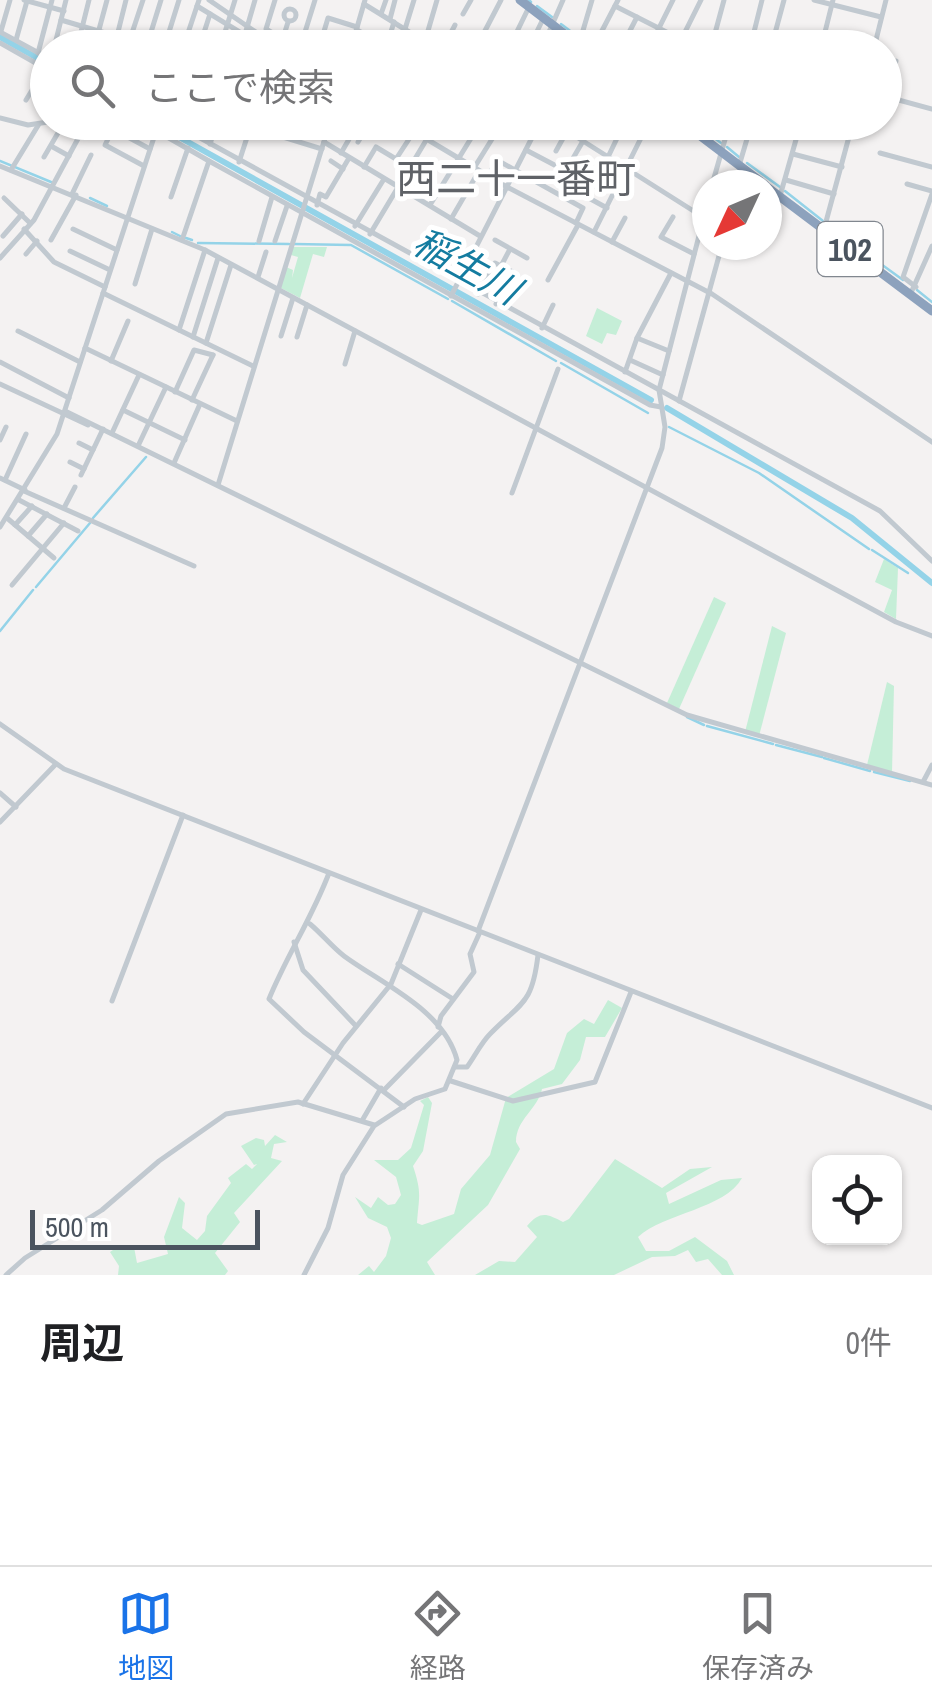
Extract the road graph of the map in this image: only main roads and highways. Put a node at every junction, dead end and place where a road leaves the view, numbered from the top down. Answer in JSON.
{"nodes":[{"id":1,"x":520,"y":0,"type":"edge"},
{"id":2,"x":533,"y":6,"type":"edge"},
{"id":3,"x":560,"y":30,"type":"edge"},
{"id":4,"x":705,"y":140,"type":"edge"},
{"id":5,"x":745,"y":170,"type":"edge"},
{"id":6,"x":782,"y":198,"type":"edge"},
{"id":7,"x":932,"y":311,"type":"edge"}],
"edges":[{"from":1,"to":2,"type":"highway"},
{"from":2,"to":3,"type":"highway"},
{"from":4,"to":5,"type":"highway","number":"102"},
{"from":6,"to":7,"type":"highway","number":"102"}]}
